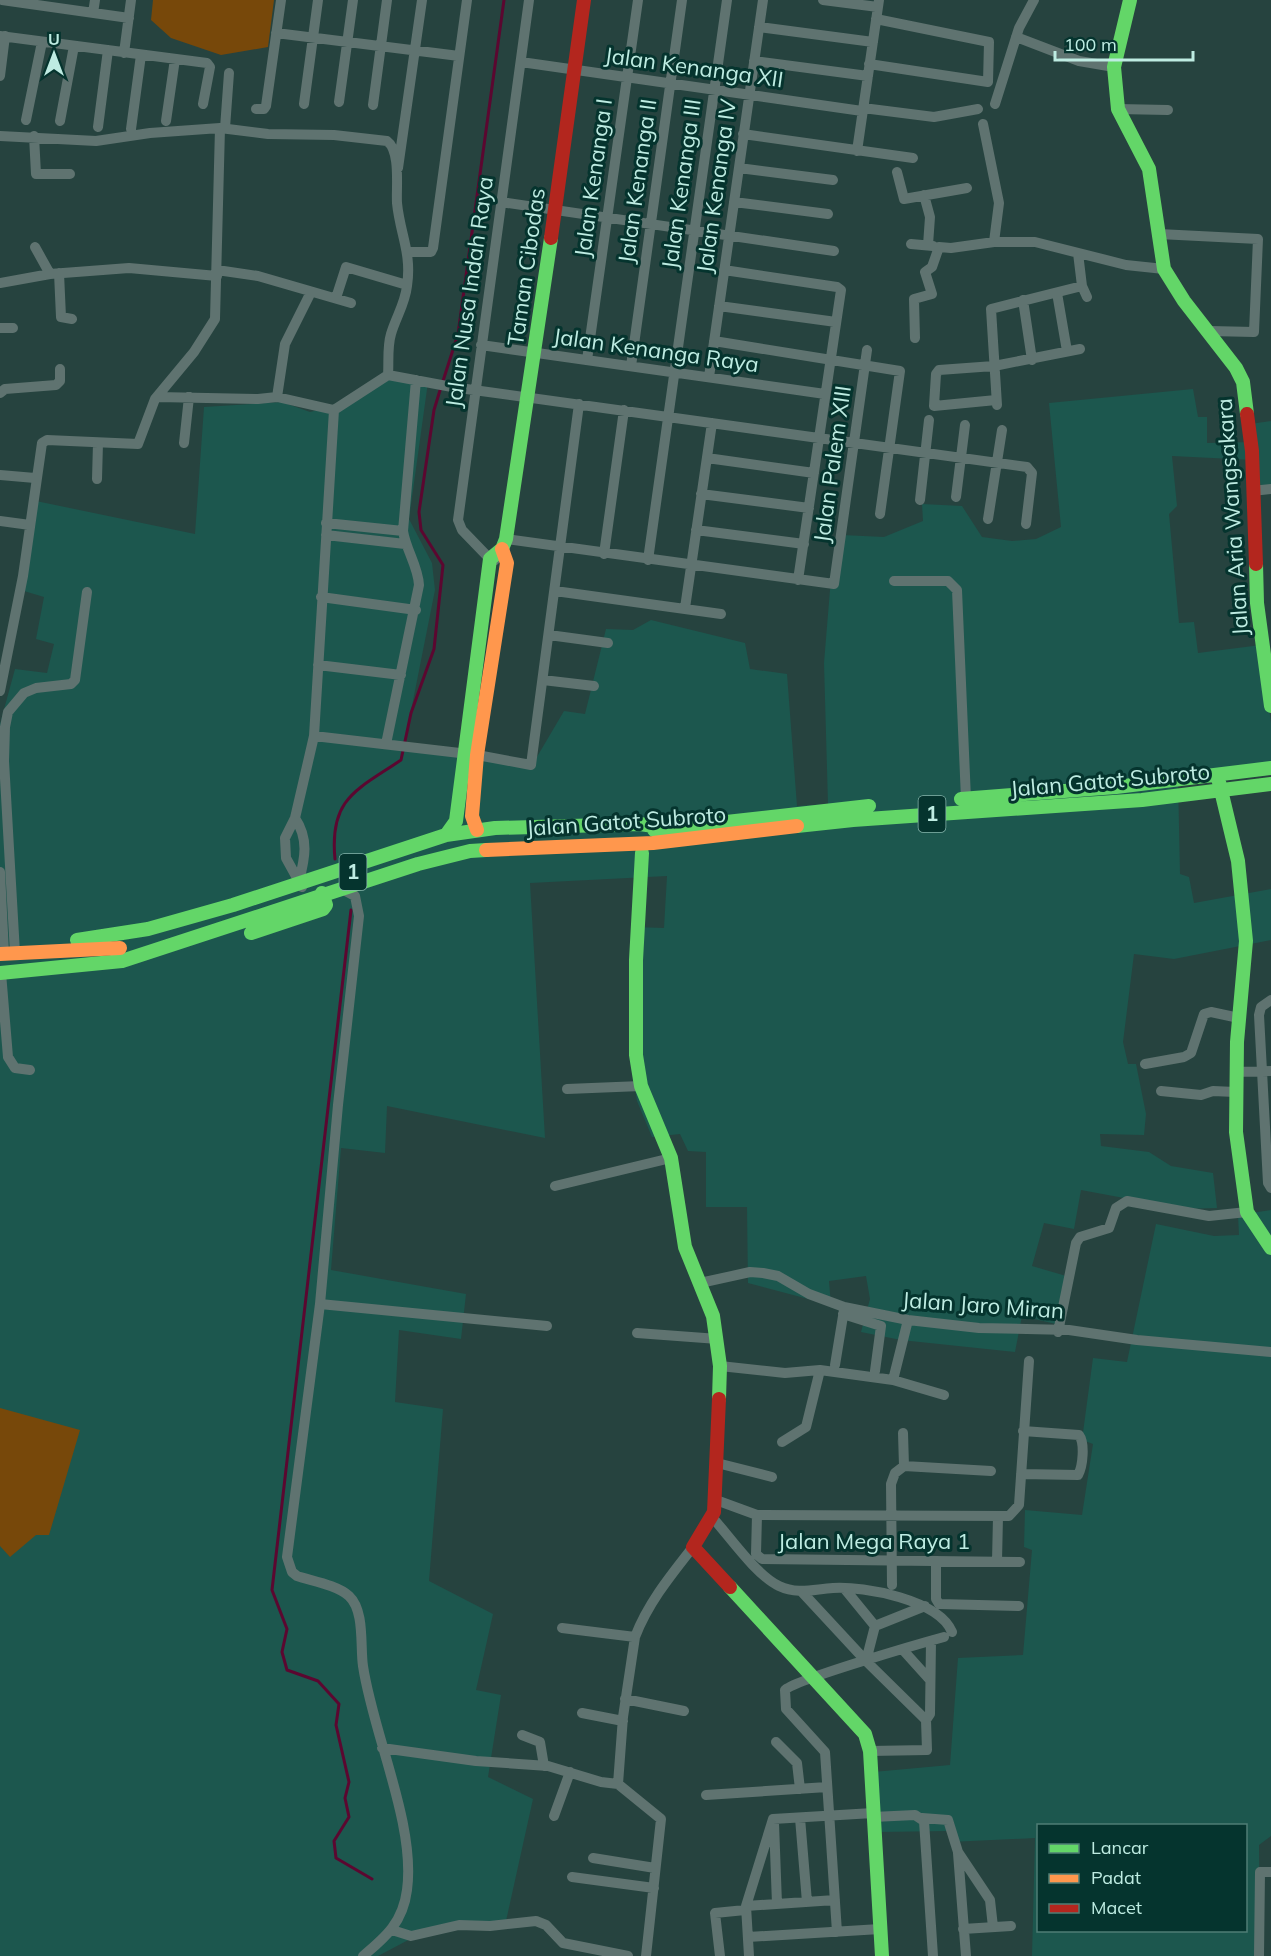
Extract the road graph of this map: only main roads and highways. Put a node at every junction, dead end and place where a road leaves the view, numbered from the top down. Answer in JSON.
{"nodes":[{"id":1,"x":584,"y":0,"type":"edge"},
{"id":2,"x":1130,"y":0,"type":"edge"},
{"id":3,"x":505,"y":550,"type":"junction"},
{"id":4,"x":1271,"y":706,"type":"edge"},
{"id":5,"x":471,"y":755,"type":"junction"},
{"id":6,"x":1271,"y":768,"type":"edge"},
{"id":7,"x":1217,"y":775,"type":"junction"},
{"id":8,"x":1271,"y":784,"type":"edge"},
{"id":9,"x":1222,"y":791,"type":"junction"},
{"id":10,"x":477,"y":830,"type":"junction"},
{"id":11,"x":670,"y":834,"type":"junction"},
{"id":12,"x":446,"y":836,"type":"junction"},
{"id":13,"x":642,"y":853,"type":"junction"},
{"id":14,"x":351,"y":867,"type":"junction"},
{"id":15,"x":341,"y":888,"type":"road end"},
{"id":16,"x":322,"y":894,"type":"road end"},
{"id":17,"x":355,"y":896,"type":"road end"},
{"id":18,"x":11,"y":953,"type":"edge"},
{"id":19,"x":121,"y":955,"type":"junction"},
{"id":20,"x":28,"y":971,"type":"junction"},
{"id":21,"x":1,"y":973,"type":"edge"},
{"id":22,"x":1271,"y":1248,"type":"edge"},
{"id":23,"x":882,"y":1956,"type":"edge"}],
"edges":[{"from":1,"to":3,"type":"main road","name":"Taman Cibodas"},
{"from":2,"to":4,"type":"main road","name":"Jalan Aria Wangsakara"},
{"from":3,"to":5,"type":"main road","name":"Taman Cibodas"},
{"from":3,"to":5,"type":"main road"},
{"from":5,"to":10,"type":"main road"},
{"from":5,"to":12,"type":"main road"},
{"from":6,"to":7,"type":"main road","name":"Jalan Gatot Subroto","number":"1"},
{"from":7,"to":9,"type":"main road"},
{"from":7,"to":11,"type":"main road","name":"Jalan Gatot Subroto","number":"1"},
{"from":8,"to":9,"type":"main road","name":"Jalan Gatot Subroto","number":"1"},
{"from":9,"to":11,"type":"main road","name":"Jalan Gatot Subroto","number":"1"},
{"from":9,"to":22,"type":"main road"},
{"from":10,"to":11,"type":"main road"},
{"from":10,"to":12,"type":"main road"},
{"from":11,"to":13,"type":"main road"},
{"from":11,"to":19,"type":"main road","name":"Jalan Gatot Subroto","number":"1"},
{"from":12,"to":14,"type":"main road"},
{"from":13,"to":17,"type":"main road"},
{"from":13,"to":23,"type":"main road"},
{"from":14,"to":15,"type":"main road"},
{"from":14,"to":18,"type":"main road"},
{"from":16,"to":20,"type":"main road"},
{"from":18,"to":19,"type":"main road","name":"Jalan Gatot Subroto","number":"1"},
{"from":19,"to":20,"type":"main road","name":"Jalan Gatot Subroto","number":"1"},
{"from":20,"to":21,"type":"main road","name":"Jalan Gatot Subroto","number":"1"}]}
